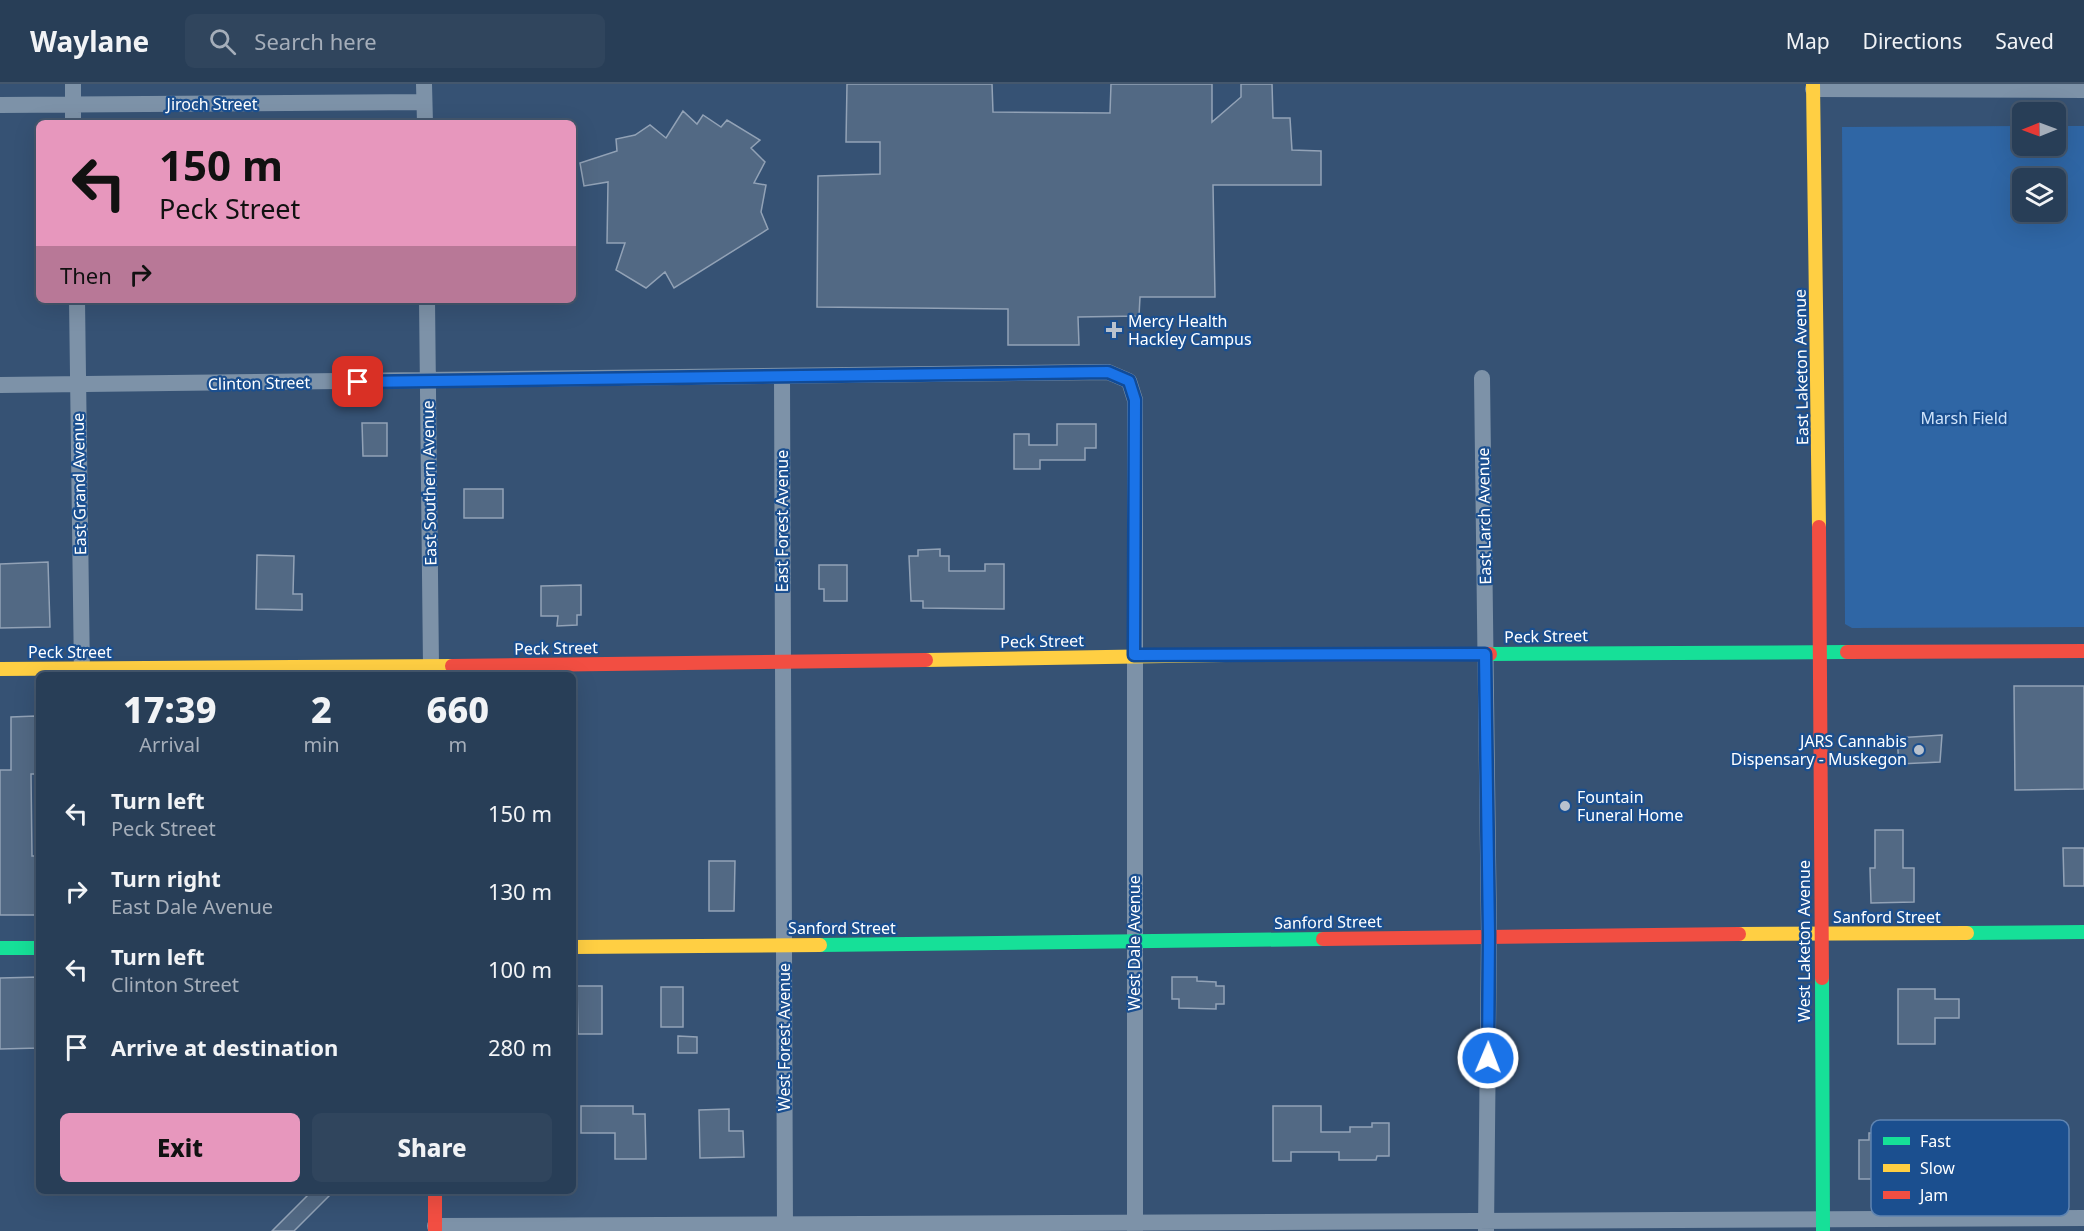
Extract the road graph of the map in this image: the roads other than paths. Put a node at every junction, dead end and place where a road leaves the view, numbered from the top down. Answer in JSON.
{"nodes":[{"id":1,"x":73,"y":84,"type":"edge"},
{"id":2,"x":424,"y":84,"type":"edge"},
{"id":3,"x":1813,"y":86,"type":"edge"},
{"id":4,"x":2084,"y":90,"type":"edge"},
{"id":5,"x":424,"y":102,"type":"junction"},
{"id":6,"x":0,"y":105,"type":"edge"},
{"id":7,"x":73,"y":105,"type":"junction"},
{"id":8,"x":74,"y":120,"type":"edge"},
{"id":9,"x":425,"y":120,"type":"edge"},
{"id":10,"x":76,"y":303,"type":"edge"},
{"id":11,"x":427,"y":303,"type":"edge"},
{"id":12,"x":782,"y":378,"type":"junction"},
{"id":13,"x":1482,"y":378,"type":"dead end"},
{"id":14,"x":428,"y":381,"type":"junction"},
{"id":15,"x":1129,"y":381,"type":"joint"},
{"id":16,"x":0,"y":385,"type":"edge"},
{"id":17,"x":78,"y":385,"type":"junction"},
{"id":18,"x":1821,"y":650,"type":"junction"},
{"id":19,"x":2084,"y":651,"type":"edge"},
{"id":20,"x":1485,"y":654,"type":"junction"},
{"id":21,"x":1134,"y":655,"type":"junction"},
{"id":22,"x":782,"y":663,"type":"junction"},
{"id":23,"x":0,"y":669,"type":"edge"},
{"id":24,"x":431,"y":670,"type":"edge"},
{"id":25,"x":82,"y":672,"type":"edge"},
{"id":26,"x":1821,"y":933,"type":"junction"},
{"id":27,"x":2084,"y":933,"type":"edge"},
{"id":28,"x":1489,"y":935,"type":"junction"},
{"id":29,"x":1134,"y":943,"type":"junction"},
{"id":30,"x":783,"y":945,"type":"junction"},
{"id":31,"x":576,"y":947,"type":"edge"},
{"id":32,"x":0,"y":948,"type":"edge"},
{"id":33,"x":36,"y":948,"type":"edge"},
{"id":34,"x":435,"y":1194,"type":"edge"},
{"id":35,"x":2084,"y":1218,"type":"edge"},
{"id":36,"x":1822,"y":1225,"type":"edge"},
{"id":37,"x":1486,"y":1226,"type":"edge"},
{"id":38,"x":785,"y":1227,"type":"edge"},
{"id":39,"x":1135,"y":1227,"type":"edge"},
{"id":40,"x":435,"y":1229,"type":"edge"}],
"edges":[{"from":1,"to":7,"type":"street"},
{"from":2,"to":5,"type":"street"},
{"from":3,"to":4,"type":"street"},
{"from":3,"to":18,"type":"street","name":"East Laketon Avenue"},
{"from":5,"to":7,"type":"street","name":"Jiroch Street"},
{"from":5,"to":9,"type":"street"},
{"from":6,"to":7,"type":"street","name":"Jiroch Street"},
{"from":7,"to":8,"type":"street"},
{"from":10,"to":17,"type":"street","name":"East Grand Avenue"},
{"from":11,"to":14,"type":"street","name":"East Southern Avenue"},
{"from":12,"to":14,"type":"street","name":"Clinton Street"},
{"from":12,"to":15,"type":"street","name":"Clinton Street"},
{"from":12,"to":22,"type":"street","name":"East Forest Avenue"},
{"from":13,"to":20,"type":"street","name":"East Larch Avenue"},
{"from":14,"to":17,"type":"street","name":"Clinton Street"},
{"from":14,"to":24,"type":"street","name":"East Southern Avenue"},
{"from":15,"to":21,"type":"street","name":"West Dale Avenue"},
{"from":16,"to":17,"type":"street","name":"Clinton Street"},
{"from":17,"to":25,"type":"street","name":"East Grand Avenue"},
{"from":18,"to":19,"type":"street","name":"Peck Street"},
{"from":18,"to":20,"type":"street","name":"Peck Street"},
{"from":18,"to":26,"type":"street","name":"West Laketon Avenue"},
{"from":20,"to":21,"type":"street","name":"Peck Street"},
{"from":20,"to":28,"type":"street","name":"East Larch Avenue"},
{"from":21,"to":22,"type":"street","name":"Peck Street"},
{"from":21,"to":29,"type":"street","name":"West Dale Avenue"},
{"from":22,"to":24,"type":"street","name":"Peck Street"},
{"from":22,"to":30,"type":"street","name":"West Forest Avenue"},
{"from":23,"to":25,"type":"street","name":"Peck Street"},
{"from":24,"to":25,"type":"street","name":"Peck Street"},
{"from":26,"to":27,"type":"street","name":"Sanford Street"},
{"from":26,"to":28,"type":"street","name":"Sanford Street"},
{"from":26,"to":36,"type":"street","name":"West Laketon Avenue"},
{"from":28,"to":29,"type":"street","name":"Sanford Street"},
{"from":28,"to":37,"type":"street","name":"East Larch Avenue"},
{"from":29,"to":30,"type":"street","name":"Sanford Street"},
{"from":29,"to":39,"type":"street","name":"West Dale Avenue"},
{"from":30,"to":31,"type":"street","name":"Sanford Street"},
{"from":30,"to":38,"type":"street","name":"West Forest Avenue"},
{"from":32,"to":33,"type":"street"},
{"from":34,"to":40,"type":"street"},
{"from":35,"to":36,"type":"street"},
{"from":36,"to":37,"type":"street"},
{"from":37,"to":39,"type":"street"},
{"from":38,"to":39,"type":"street"},
{"from":38,"to":40,"type":"street"}]}
